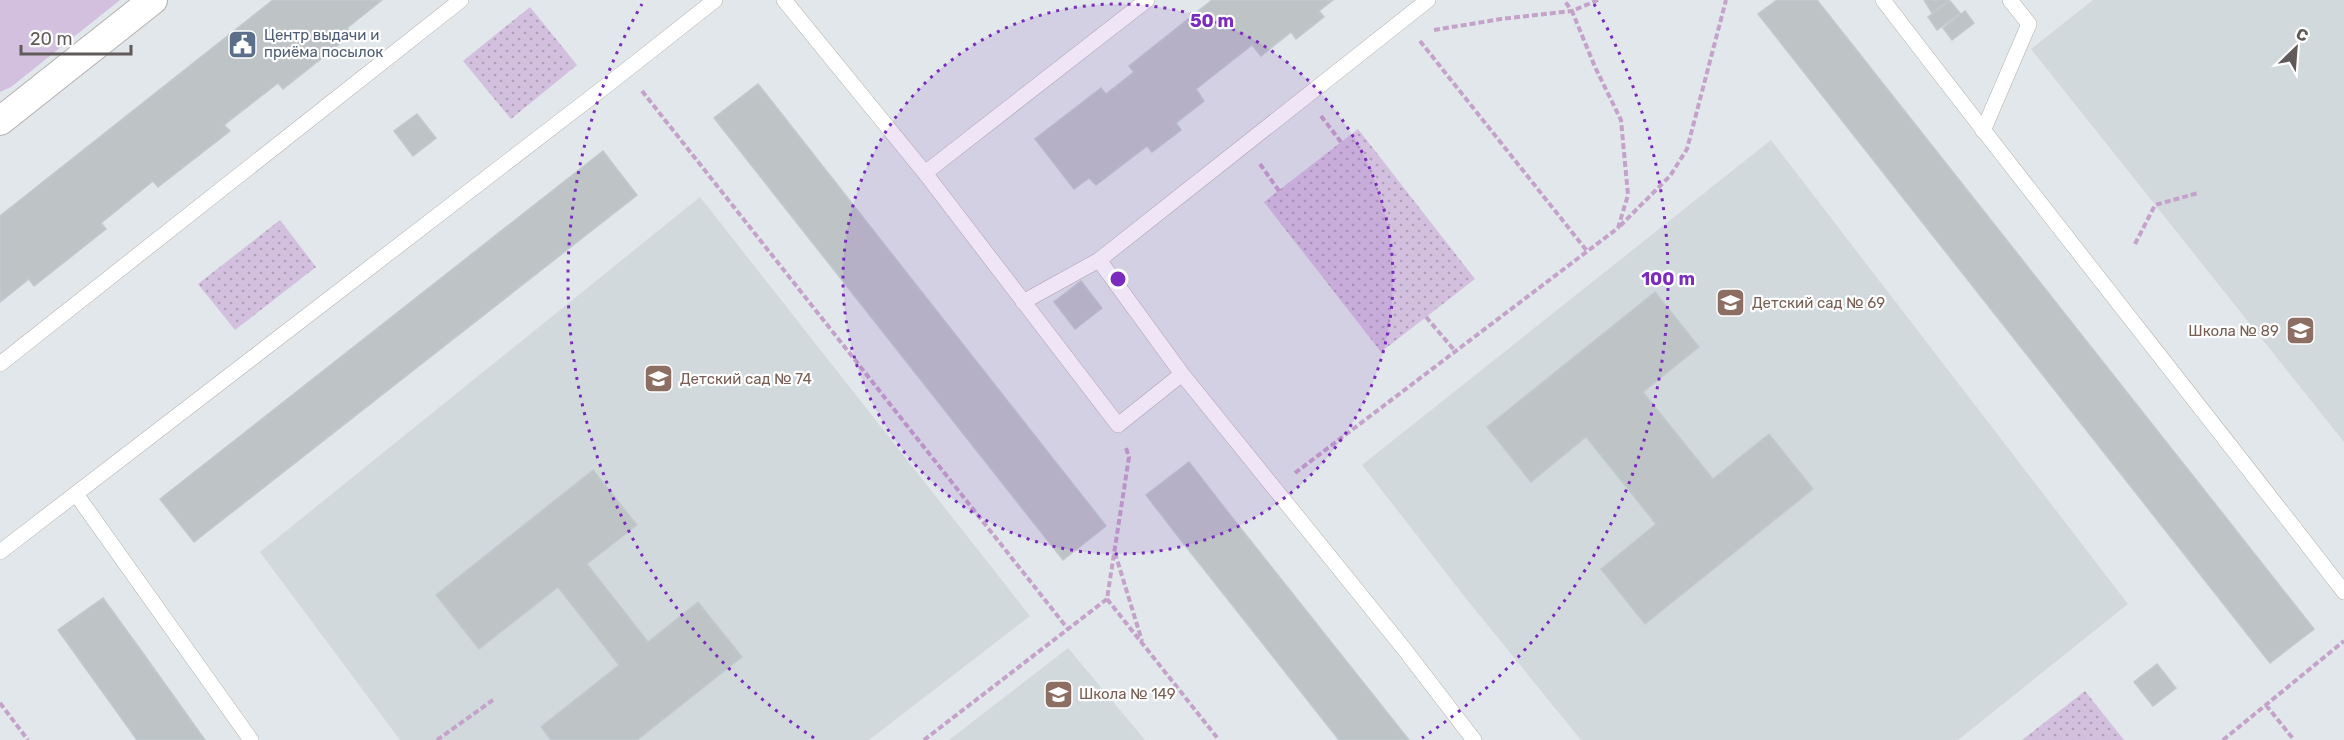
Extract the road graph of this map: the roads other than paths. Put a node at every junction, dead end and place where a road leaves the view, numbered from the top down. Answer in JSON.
{"nodes":[{"id":1,"x":153,"y":0,"type":"edge"},
{"id":2,"x":461,"y":0,"type":"edge"},
{"id":3,"x":715,"y":0,"type":"edge"},
{"id":4,"x":784,"y":0,"type":"edge"},
{"id":5,"x":1147,"y":0,"type":"edge"},
{"id":6,"x":1428,"y":0,"type":"edge"},
{"id":7,"x":1883,"y":0,"type":"edge"},
{"id":8,"x":2010,"y":0,"type":"edge"},
{"id":9,"x":0,"y":121,"type":"edge"},
{"id":10,"x":1983,"y":131,"type":"junction"},
{"id":11,"x":925,"y":172,"type":"junction"},
{"id":12,"x":1098,"y":260,"type":"junction"},
{"id":13,"x":1023,"y":303,"type":"junction"},
{"id":14,"x":0,"y":364,"type":"edge"},
{"id":15,"x":1182,"y":374,"type":"junction"},
{"id":16,"x":76,"y":494,"type":"junction"},
{"id":17,"x":0,"y":552,"type":"edge"},
{"id":18,"x":2344,"y":592,"type":"edge"},
{"id":19,"x":251,"y":740,"type":"edge"},
{"id":20,"x":1474,"y":740,"type":"edge"}],
"edges":[{"from":1,"to":9,"type":"street"},
{"from":2,"to":14,"type":"lane"},
{"from":3,"to":16,"type":"lane"},
{"from":4,"to":11,"type":"lane"},
{"from":5,"to":11,"type":"lane"},
{"from":6,"to":12,"type":"lane"},
{"from":7,"to":10,"type":"lane"},
{"from":8,"to":10,"type":"lane"},
{"from":10,"to":18,"type":"lane"},
{"from":11,"to":13,"type":"lane"},
{"from":12,"to":13,"type":"lane"},
{"from":12,"to":15,"type":"lane"},
{"from":13,"to":15,"type":"lane"},
{"from":15,"to":20,"type":"lane"},
{"from":16,"to":17,"type":"lane"},
{"from":16,"to":19,"type":"lane"}]}
